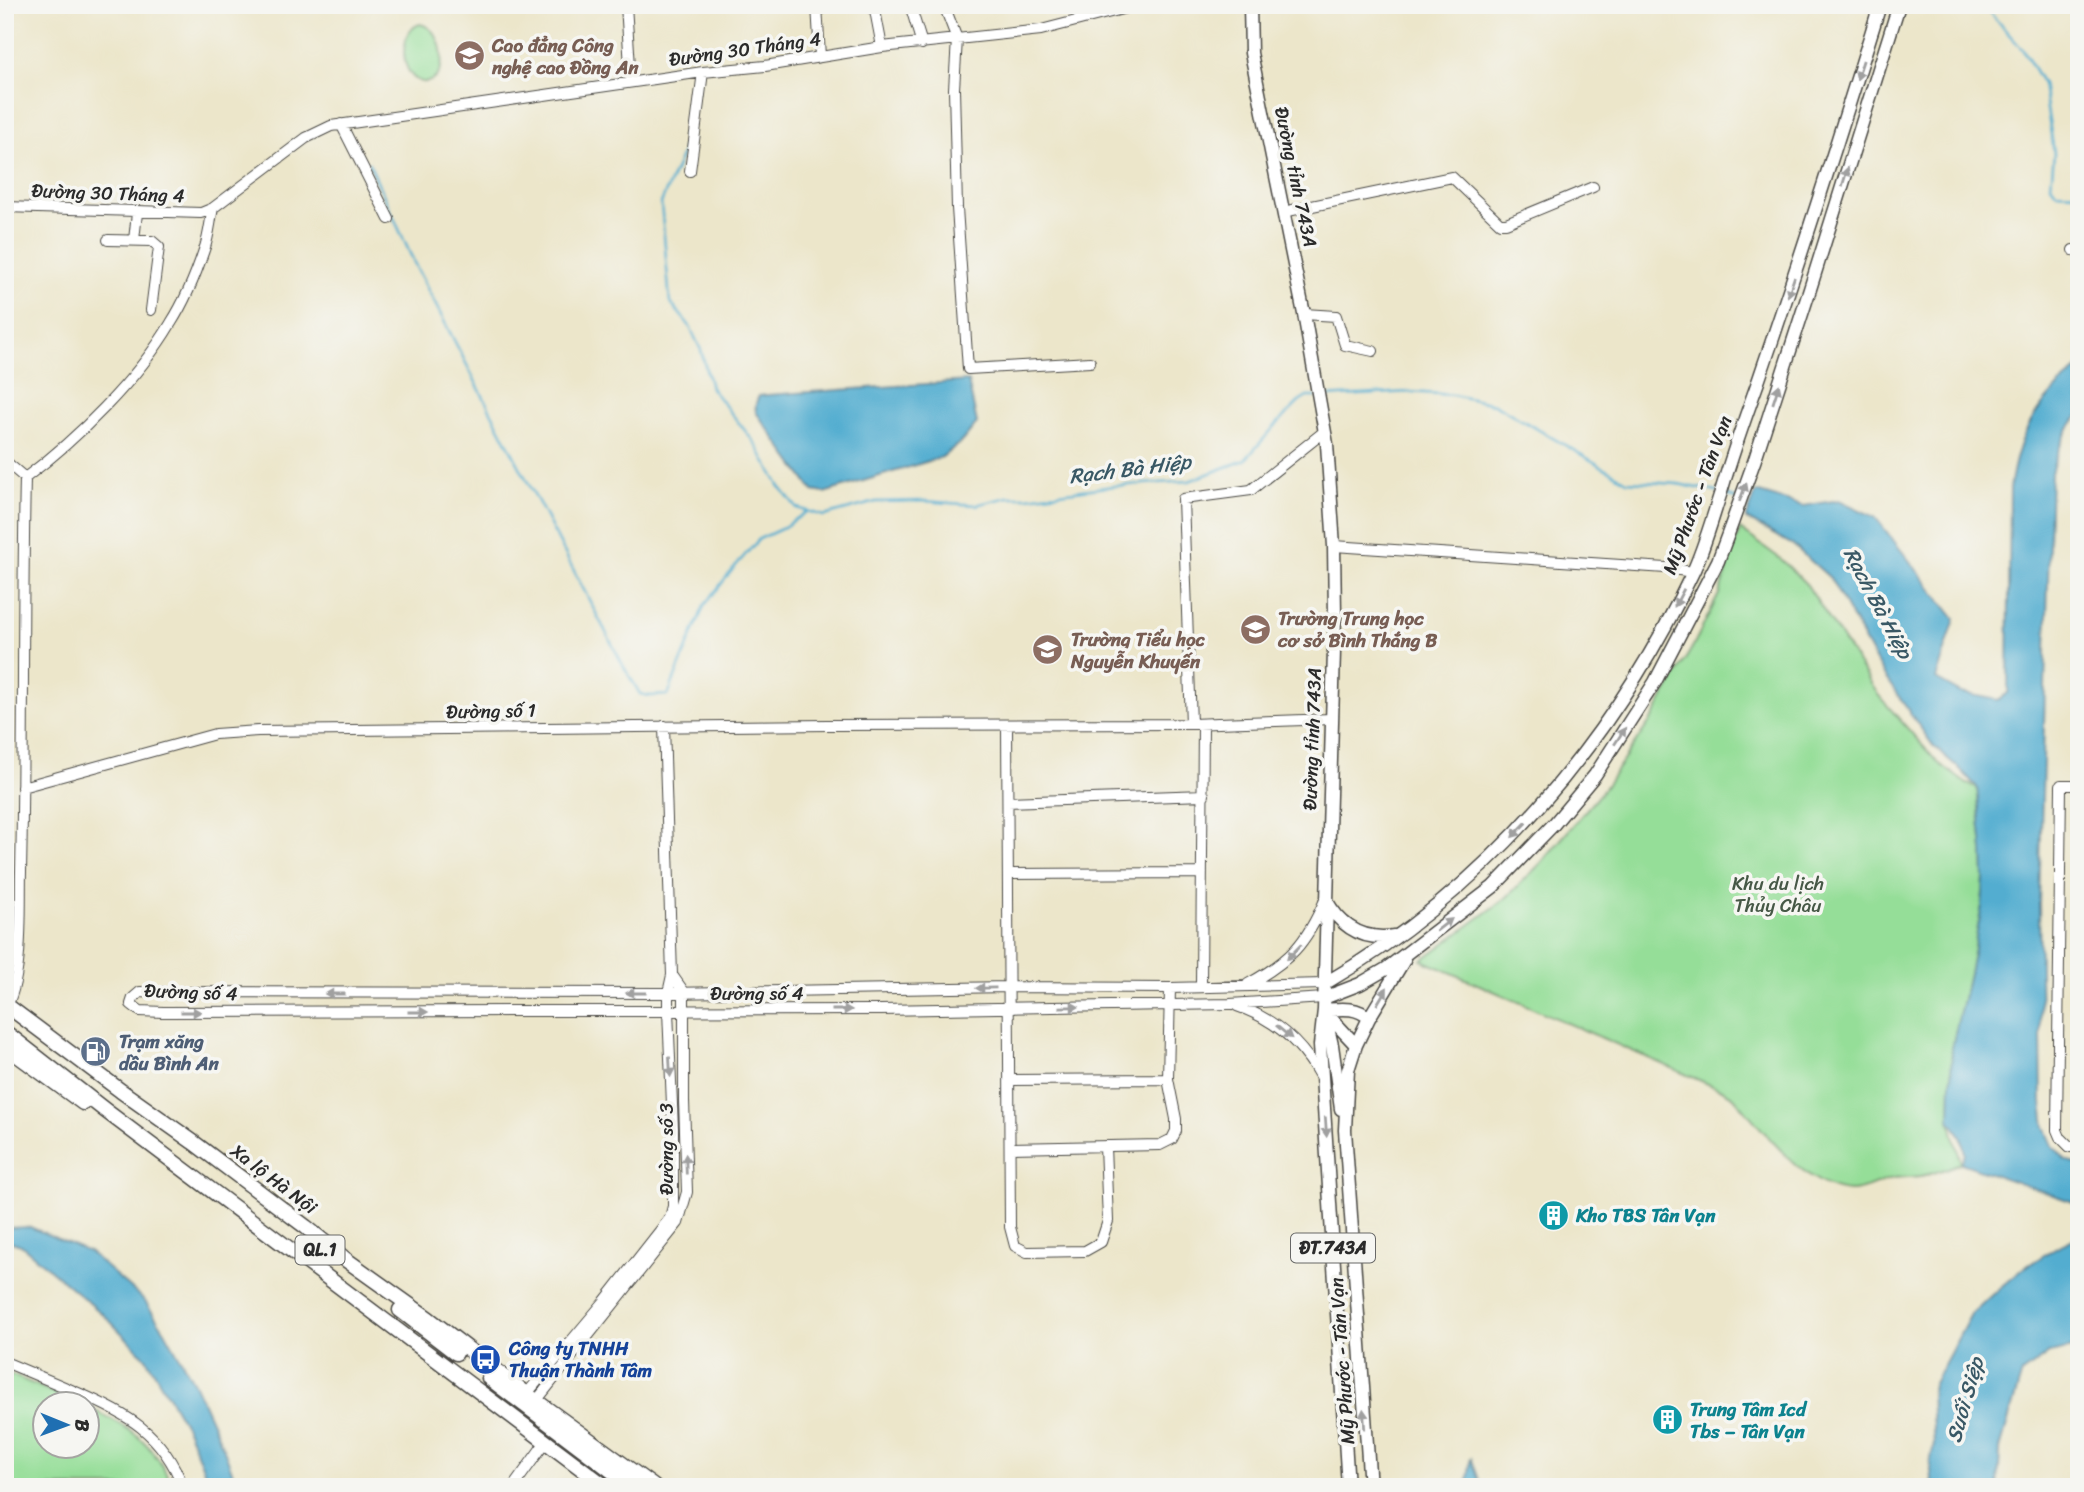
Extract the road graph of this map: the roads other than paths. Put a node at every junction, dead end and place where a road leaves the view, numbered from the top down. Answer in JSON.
{"nodes":[{"id":1,"x":626,"y":5,"type":"edge"},
{"id":2,"x":817,"y":5,"type":"edge"},
{"id":3,"x":874,"y":5,"type":"edge"},
{"id":4,"x":910,"y":5,"type":"edge"},
{"id":5,"x":944,"y":5,"type":"edge"},
{"id":6,"x":1138,"y":5,"type":"edge"},
{"id":7,"x":1250,"y":5,"type":"edge"},
{"id":8,"x":1880,"y":5,"type":"edge"},
{"id":9,"x":1899,"y":5,"type":"edge"},
{"id":10,"x":957,"y":39,"type":"junction"},
{"id":11,"x":922,"y":44,"type":"junction"},
{"id":12,"x":882,"y":47,"type":"junction"},
{"id":13,"x":820,"y":57,"type":"junction"},
{"id":14,"x":703,"y":72,"type":"junction"},
{"id":15,"x":631,"y":82,"type":"junction"},
{"id":16,"x":341,"y":124,"type":"junction"},
{"id":17,"x":690,"y":171,"type":"dead end"},
{"id":18,"x":1593,"y":187,"type":"dead end"},
{"id":19,"x":5,"y":207,"type":"edge"},
{"id":20,"x":213,"y":208,"type":"junction"},
{"id":21,"x":1283,"y":212,"type":"junction"},
{"id":22,"x":137,"y":213,"type":"junction"},
{"id":23,"x":389,"y":219,"type":"dead end"},
{"id":24,"x":108,"y":240,"type":"dead end"},
{"id":25,"x":134,"y":240,"type":"junction"},
{"id":26,"x":1332,"y":302,"type":"dead end"},
{"id":27,"x":151,"y":310,"type":"dead end"},
{"id":28,"x":1304,"y":314,"type":"junction"},
{"id":29,"x":1336,"y":316,"type":"junction"},
{"id":30,"x":1373,"y":351,"type":"dead end"},
{"id":31,"x":1090,"y":362,"type":"dead end"},
{"id":32,"x":1325,"y":431,"type":"junction"},
{"id":33,"x":5,"y":461,"type":"edge"},
{"id":34,"x":25,"y":478,"type":"junction"},
{"id":35,"x":1334,"y":546,"type":"junction"},
{"id":36,"x":1693,"y":572,"type":"junction"},
{"id":37,"x":1332,"y":719,"type":"junction"},
{"id":38,"x":1191,"y":724,"type":"junction"},
{"id":39,"x":1203,"y":724,"type":"junction"},
{"id":40,"x":664,"y":726,"type":"junction"},
{"id":41,"x":1007,"y":726,"type":"junction"},
{"id":42,"x":1564,"y":778,"type":"junction"},
{"id":43,"x":2079,"y":785,"type":"edge"},
{"id":44,"x":22,"y":787,"type":"junction"},
{"id":45,"x":1581,"y":792,"type":"junction"},
{"id":46,"x":1204,"y":795,"type":"junction"},
{"id":47,"x":1008,"y":802,"type":"junction"},
{"id":48,"x":1202,"y":873,"type":"junction"},
{"id":49,"x":1008,"y":874,"type":"junction"},
{"id":50,"x":1326,"y":899,"type":"junction"},
{"id":51,"x":1398,"y":936,"type":"junction"},
{"id":52,"x":1407,"y":955,"type":"junction"},
{"id":53,"x":672,"y":975,"type":"junction"},
{"id":54,"x":1324,"y":984,"type":"junction"},
{"id":55,"x":1244,"y":986,"type":"junction"},
{"id":56,"x":1009,"y":988,"type":"junction"},
{"id":57,"x":1170,"y":988,"type":"junction"},
{"id":58,"x":1201,"y":988,"type":"junction"},
{"id":59,"x":684,"y":992,"type":"junction"},
{"id":60,"x":668,"y":993,"type":"junction"},
{"id":61,"x":1230,"y":1004,"type":"junction"},
{"id":62,"x":1324,"y":1004,"type":"junction"},
{"id":63,"x":1170,"y":1005,"type":"junction"},
{"id":64,"x":1009,"y":1008,"type":"junction"},
{"id":65,"x":6,"y":1009,"type":"edge"},
{"id":66,"x":668,"y":1011,"type":"junction"},
{"id":67,"x":684,"y":1011,"type":"junction"},
{"id":68,"x":1369,"y":1018,"type":"junction"},
{"id":69,"x":5,"y":1032,"type":"edge"},
{"id":70,"x":1356,"y":1045,"type":"junction"},
{"id":71,"x":5,"y":1046,"type":"edge"},
{"id":72,"x":1168,"y":1079,"type":"junction"},
{"id":73,"x":1322,"y":1079,"type":"junction"},
{"id":74,"x":1009,"y":1080,"type":"junction"},
{"id":75,"x":71,"y":1088,"type":"junction"},
{"id":76,"x":1345,"y":1130,"type":"junction"},
{"id":77,"x":1105,"y":1146,"type":"junction"},
{"id":78,"x":2079,"y":1147,"type":"edge"},
{"id":79,"x":1010,"y":1148,"type":"junction"},
{"id":80,"x":678,"y":1207,"type":"junction"},
{"id":81,"x":5,"y":1362,"type":"edge"},
{"id":82,"x":528,"y":1401,"type":"junction"},
{"id":83,"x":544,"y":1444,"type":"junction"},
{"id":84,"x":183,"y":1487,"type":"edge"},
{"id":85,"x":513,"y":1487,"type":"edge"},
{"id":86,"x":606,"y":1487,"type":"edge"},
{"id":87,"x":633,"y":1487,"type":"edge"},
{"id":88,"x":654,"y":1487,"type":"edge"},
{"id":89,"x":1348,"y":1487,"type":"edge"},
{"id":90,"x":1370,"y":1487,"type":"edge"}],
"edges":[{"from":1,"to":15,"type":"street"},
{"from":2,"to":13,"type":"street"},
{"from":3,"to":12,"type":"street"},
{"from":4,"to":11,"type":"street"},
{"from":5,"to":10,"type":"street"},
{"from":6,"to":10,"type":"street","name":"Đường 30 Tháng 4"},
{"from":7,"to":21,"type":"main road","name":"Đường tỉnh 743A"},
{"from":8,"to":36,"type":"main road","name":"Mỹ Phước - Tân Vạn","one_way":true},
{"from":45,"to":9,"type":"main road","name":"Mỹ Phước - Tân Vạn","one_way":true},
{"from":10,"to":11,"type":"street","name":"Đường 30 Tháng 4"},
{"from":10,"to":31,"type":"street"},
{"from":11,"to":12,"type":"street","name":"Đường 30 Tháng 4"},
{"from":12,"to":13,"type":"street","name":"Đường 30 Tháng 4"},
{"from":13,"to":14,"type":"street","name":"Đường 30 Tháng 4"},
{"from":14,"to":15,"type":"street","name":"Đường 30 Tháng 4"},
{"from":14,"to":17,"type":"street"},
{"from":15,"to":16,"type":"street","name":"Đường 30 Tháng 4"},
{"from":16,"to":20,"type":"street","name":"Đường 30 Tháng 4"},
{"from":16,"to":23,"type":"street"},
{"from":18,"to":21,"type":"street"},
{"from":19,"to":22,"type":"street","name":"Đường 30 Tháng 4"},
{"from":20,"to":22,"type":"street","name":"Đường 30 Tháng 4"},
{"from":20,"to":34,"type":"street"},
{"from":21,"to":28,"type":"main road","name":"Đường tỉnh 743A"},
{"from":22,"to":25,"type":"street"},
{"from":24,"to":25,"type":"street"},
{"from":25,"to":27,"type":"street"},
{"from":26,"to":29,"type":"street"},
{"from":28,"to":29,"type":"street"},
{"from":28,"to":32,"type":"main road","name":"Đường tỉnh 743A"},
{"from":29,"to":30,"type":"street"},
{"from":32,"to":35,"type":"main road","name":"Đường tỉnh 743A"},
{"from":32,"to":38,"type":"street"},
{"from":33,"to":34,"type":"street"},
{"from":34,"to":44,"type":"street"},
{"from":35,"to":36,"type":"street"},
{"from":35,"to":37,"type":"main road","name":"Đường tỉnh 743A"},
{"from":36,"to":42,"type":"main road","name":"Mỹ Phước - Tân Vạn","one_way":true},
{"from":37,"to":39,"type":"street","name":"Đường số 1"},
{"from":37,"to":50,"type":"main road","name":"Đường tỉnh 743A"},
{"from":38,"to":39,"type":"street","name":"Đường số 1"},
{"from":38,"to":41,"type":"street","name":"Đường số 1"},
{"from":39,"to":46,"type":"street"},
{"from":40,"to":41,"type":"street","name":"Đường số 1"},
{"from":40,"to":44,"type":"street","name":"Đường số 1"},
{"from":40,"to":53,"type":"street","name":"Đường số 3"},
{"from":41,"to":47,"type":"street"},
{"from":42,"to":45,"type":"main road"},
{"from":42,"to":51,"type":"main road","name":"Mỹ Phước - Tân Vạn","one_way":true},
{"from":43,"to":78,"type":"street"},
{"from":44,"to":65,"type":"street"},
{"from":52,"to":45,"type":"main road","name":"Mỹ Phước - Tân Vạn","one_way":true},
{"from":46,"to":47,"type":"street"},
{"from":46,"to":48,"type":"street"},
{"from":47,"to":49,"type":"street"},
{"from":48,"to":49,"type":"street"},
{"from":48,"to":58,"type":"street"},
{"from":49,"to":56,"type":"street"},
{"from":50,"to":51,"type":"main road"},
{"from":50,"to":54,"type":"main road","name":"Đường tỉnh 743A"},
{"from":50,"to":55,"type":"street","one_way":true},
{"from":51,"to":54,"type":"main road","name":"Mỹ Phước - Tân Vạn"},
{"from":52,"to":62,"type":"main road","name":"Mỹ Phước - Tân Vạn"},
{"from":68,"to":52,"type":"main road","name":"Mỹ Phước - Tân Vạn","one_way":true},
{"from":53,"to":59,"type":"street"},
{"from":53,"to":60,"type":"street","name":"Đường số 3"},
{"from":54,"to":55,"type":"street","name":"Đường số 4"},
{"from":54,"to":62,"type":"main road","name":"Mỹ Phước - Tân Vạn"},
{"from":55,"to":58,"type":"street","name":"Đường số 4"},
{"from":56,"to":57,"type":"street","name":"Đường số 4"},
{"from":56,"to":59,"type":"street","name":"Đường số 4","one_way":true},
{"from":56,"to":64,"type":"street"},
{"from":57,"to":58,"type":"street","name":"Đường số 4"},
{"from":57,"to":63,"type":"street"},
{"from":59,"to":60,"type":"street","name":"Đường số 4"},
{"from":59,"to":67,"type":"street","name":"Đường số 3"},
{"from":60,"to":66,"type":"street","name":"Đường số 3"},
{"from":60,"to":66,"type":"street","name":"Đường số 4","one_way":true},
{"from":61,"to":62,"type":"street","name":"Đường số 4"},
{"from":61,"to":63,"type":"street","name":"Đường số 4"},
{"from":61,"to":73,"type":"street","one_way":true},
{"from":62,"to":68,"type":"main road"},
{"from":62,"to":70,"type":"main road"},
{"from":62,"to":73,"type":"main road","name":"Mỹ Phước - Tân Vạn","number":"ĐT.743A"},
{"from":62,"to":76,"type":"main road","number":"ĐT.743A"},
{"from":64,"to":63,"type":"street","name":"Đường số 4","one_way":true},
{"from":63,"to":72,"type":"street"},
{"from":67,"to":64,"type":"street","name":"Đường số 4","one_way":true},
{"from":64,"to":74,"type":"street"},
{"from":65,"to":82,"type":"highway","name":"Xa lộ Hà Nội","number":"QL.1"},
{"from":66,"to":67,"type":"street","name":"Đường số 4"},
{"from":66,"to":80,"type":"street","name":"Đường số 3","one_way":true},
{"from":80,"to":67,"type":"street","name":"Đường số 3","one_way":true},
{"from":68,"to":70,"type":"main road","name":"Mỹ Phước - Tân Vạn"},
{"from":69,"to":75,"type":"highway","number":"QL.1"},
{"from":70,"to":76,"type":"main road","name":"Mỹ Phước - Tân Vạn"},
{"from":71,"to":75,"type":"highway","number":"QL.1"},
{"from":72,"to":74,"type":"street"},
{"from":72,"to":77,"type":"street"},
{"from":73,"to":89,"type":"main road","name":"Mỹ Phước - Tân Vạn","number":"ĐT.743A","one_way":true},
{"from":74,"to":79,"type":"street"},
{"from":75,"to":83,"type":"highway","number":"QL.1"},
{"from":90,"to":76,"type":"main road","name":"Mỹ Phước - Tân Vạn","number":"ĐT.743A","one_way":true},
{"from":77,"to":79,"type":"street"},
{"from":77,"to":79,"type":"street"},
{"from":80,"to":82,"type":"street","name":"Đường số 3"},
{"from":81,"to":84,"type":"street"},
{"from":82,"to":87,"type":"highway","name":"Xa lộ Hà Nội","number":"QL.1"},
{"from":82,"to":88,"type":"highway","name":"Xa lộ Hà Nội","number":"QL.1"},
{"from":83,"to":85,"type":"street"},
{"from":83,"to":86,"type":"highway","number":"QL.1"}]}
